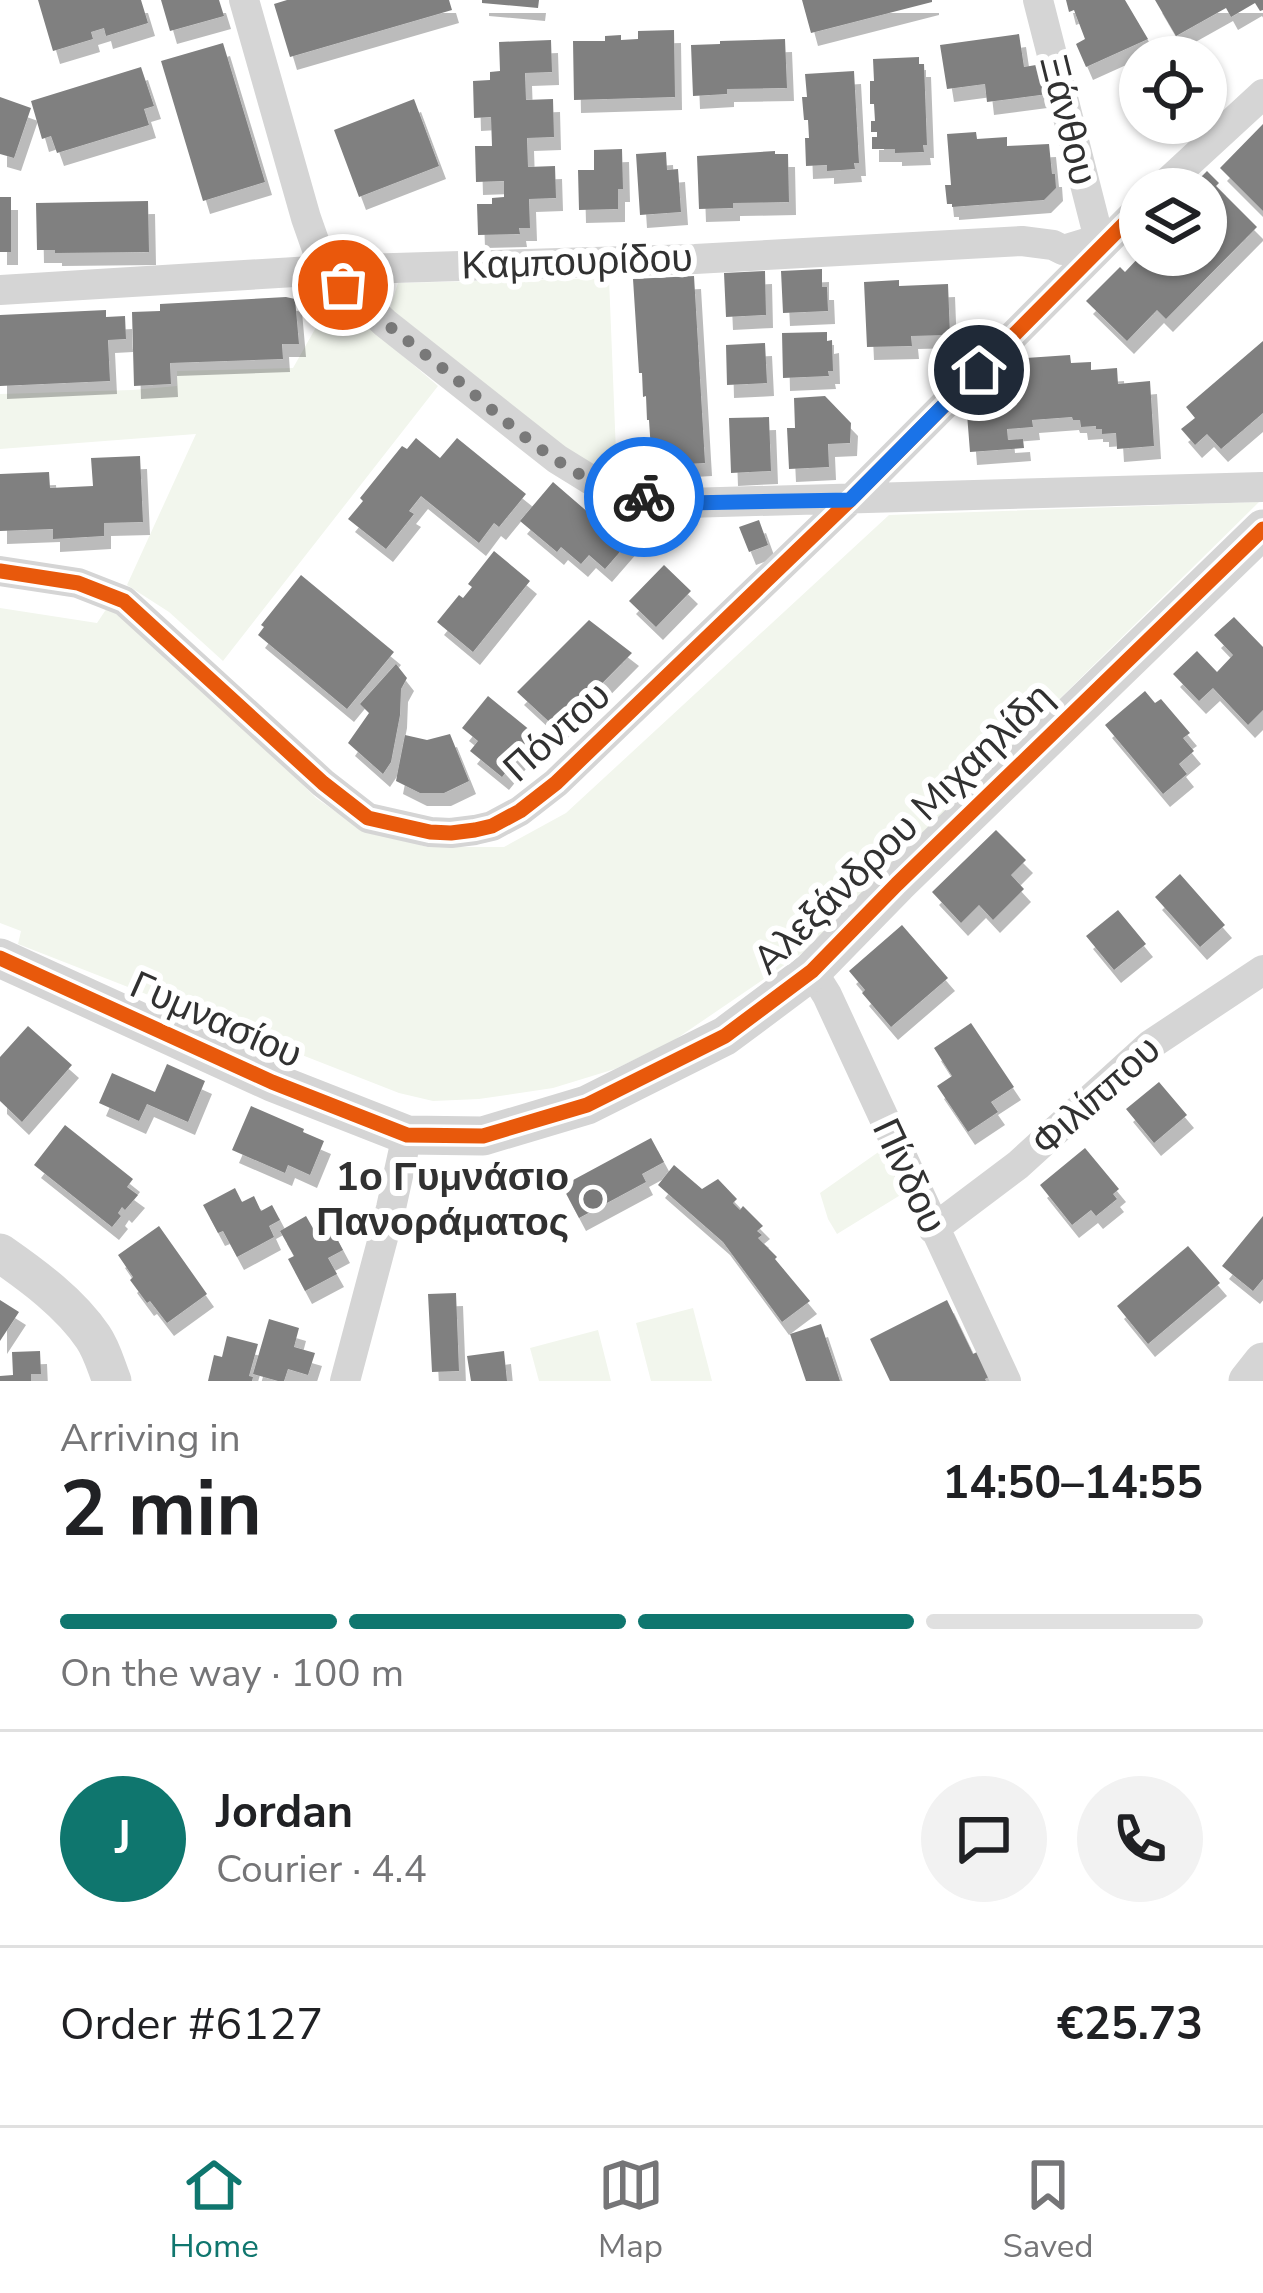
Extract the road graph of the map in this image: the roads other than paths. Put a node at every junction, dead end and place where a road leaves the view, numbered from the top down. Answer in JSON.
{"nodes":[{"id":1,"x":244,"y":0,"type":"edge"},
{"id":2,"x":1038,"y":0,"type":"edge"},
{"id":3,"x":1263,"y":94,"type":"edge"},
{"id":4,"x":1183,"y":168,"type":"edge"},
{"id":5,"x":1119,"y":226,"type":"edge"},
{"id":6,"x":1104,"y":238,"type":"junction"},
{"id":7,"x":1069,"y":261,"type":"junction"},
{"id":8,"x":328,"y":270,"type":"junction"},
{"id":9,"x":0,"y":290,"type":"edge"},
{"id":10,"x":1263,"y":487,"type":"edge"},
{"id":11,"x":850,"y":500,"type":"junction"},
{"id":12,"x":1263,"y":529,"type":"edge"},
{"id":13,"x":0,"y":572,"type":"edge"},
{"id":14,"x":0,"y":958,"type":"edge"},
{"id":15,"x":1263,"y":970,"type":"edge"},
{"id":16,"x":812,"y":971,"type":"junction"},
{"id":17,"x":407,"y":1135,"type":"junction"},
{"id":18,"x":933,"y":1229,"type":"junction"},
{"id":19,"x":0,"y":1253,"type":"edge"},
{"id":20,"x":1263,"y":1362,"type":"edge"},
{"id":21,"x":112,"y":1381,"type":"edge"},
{"id":22,"x":345,"y":1381,"type":"edge"},
{"id":23,"x":1006,"y":1381,"type":"edge"},
{"id":24,"x":1248,"y":1381,"type":"edge"}],
"edges":[{"from":1,"to":8,"type":"street"},
{"from":2,"to":6,"type":"street","name":"Ξάνθου"},
{"from":3,"to":4,"type":"street"},
{"from":5,"to":6,"type":"street"},
{"from":6,"to":7,"type":"street","name":"Πόντου"},
{"from":7,"to":8,"type":"street","name":"Καμπουρίδου"},
{"from":7,"to":11,"type":"street","name":"Πόντου"},
{"from":8,"to":9,"type":"street","name":"Καμπουρίδου"},
{"from":8,"to":11,"type":"street"},
{"from":10,"to":11,"type":"street"},
{"from":11,"to":13,"type":"street","name":"Πόντου"},
{"from":12,"to":16,"type":"street","name":"Aλεξάνδρου Mιχαηλίδη"},
{"from":14,"to":17,"type":"street","name":"Γυμνασίου"},
{"from":15,"to":18,"type":"street","name":"Φιλίππου"},
{"from":16,"to":17,"type":"street","name":"Aλεξάνδρου Mιχαηλίδη"},
{"from":16,"to":18,"type":"street","name":"Πίνδου"},
{"from":17,"to":22,"type":"street"},
{"from":18,"to":23,"type":"street","name":"Πίνδου"},
{"from":19,"to":21,"type":"street"},
{"from":20,"to":24,"type":"street"}]}
